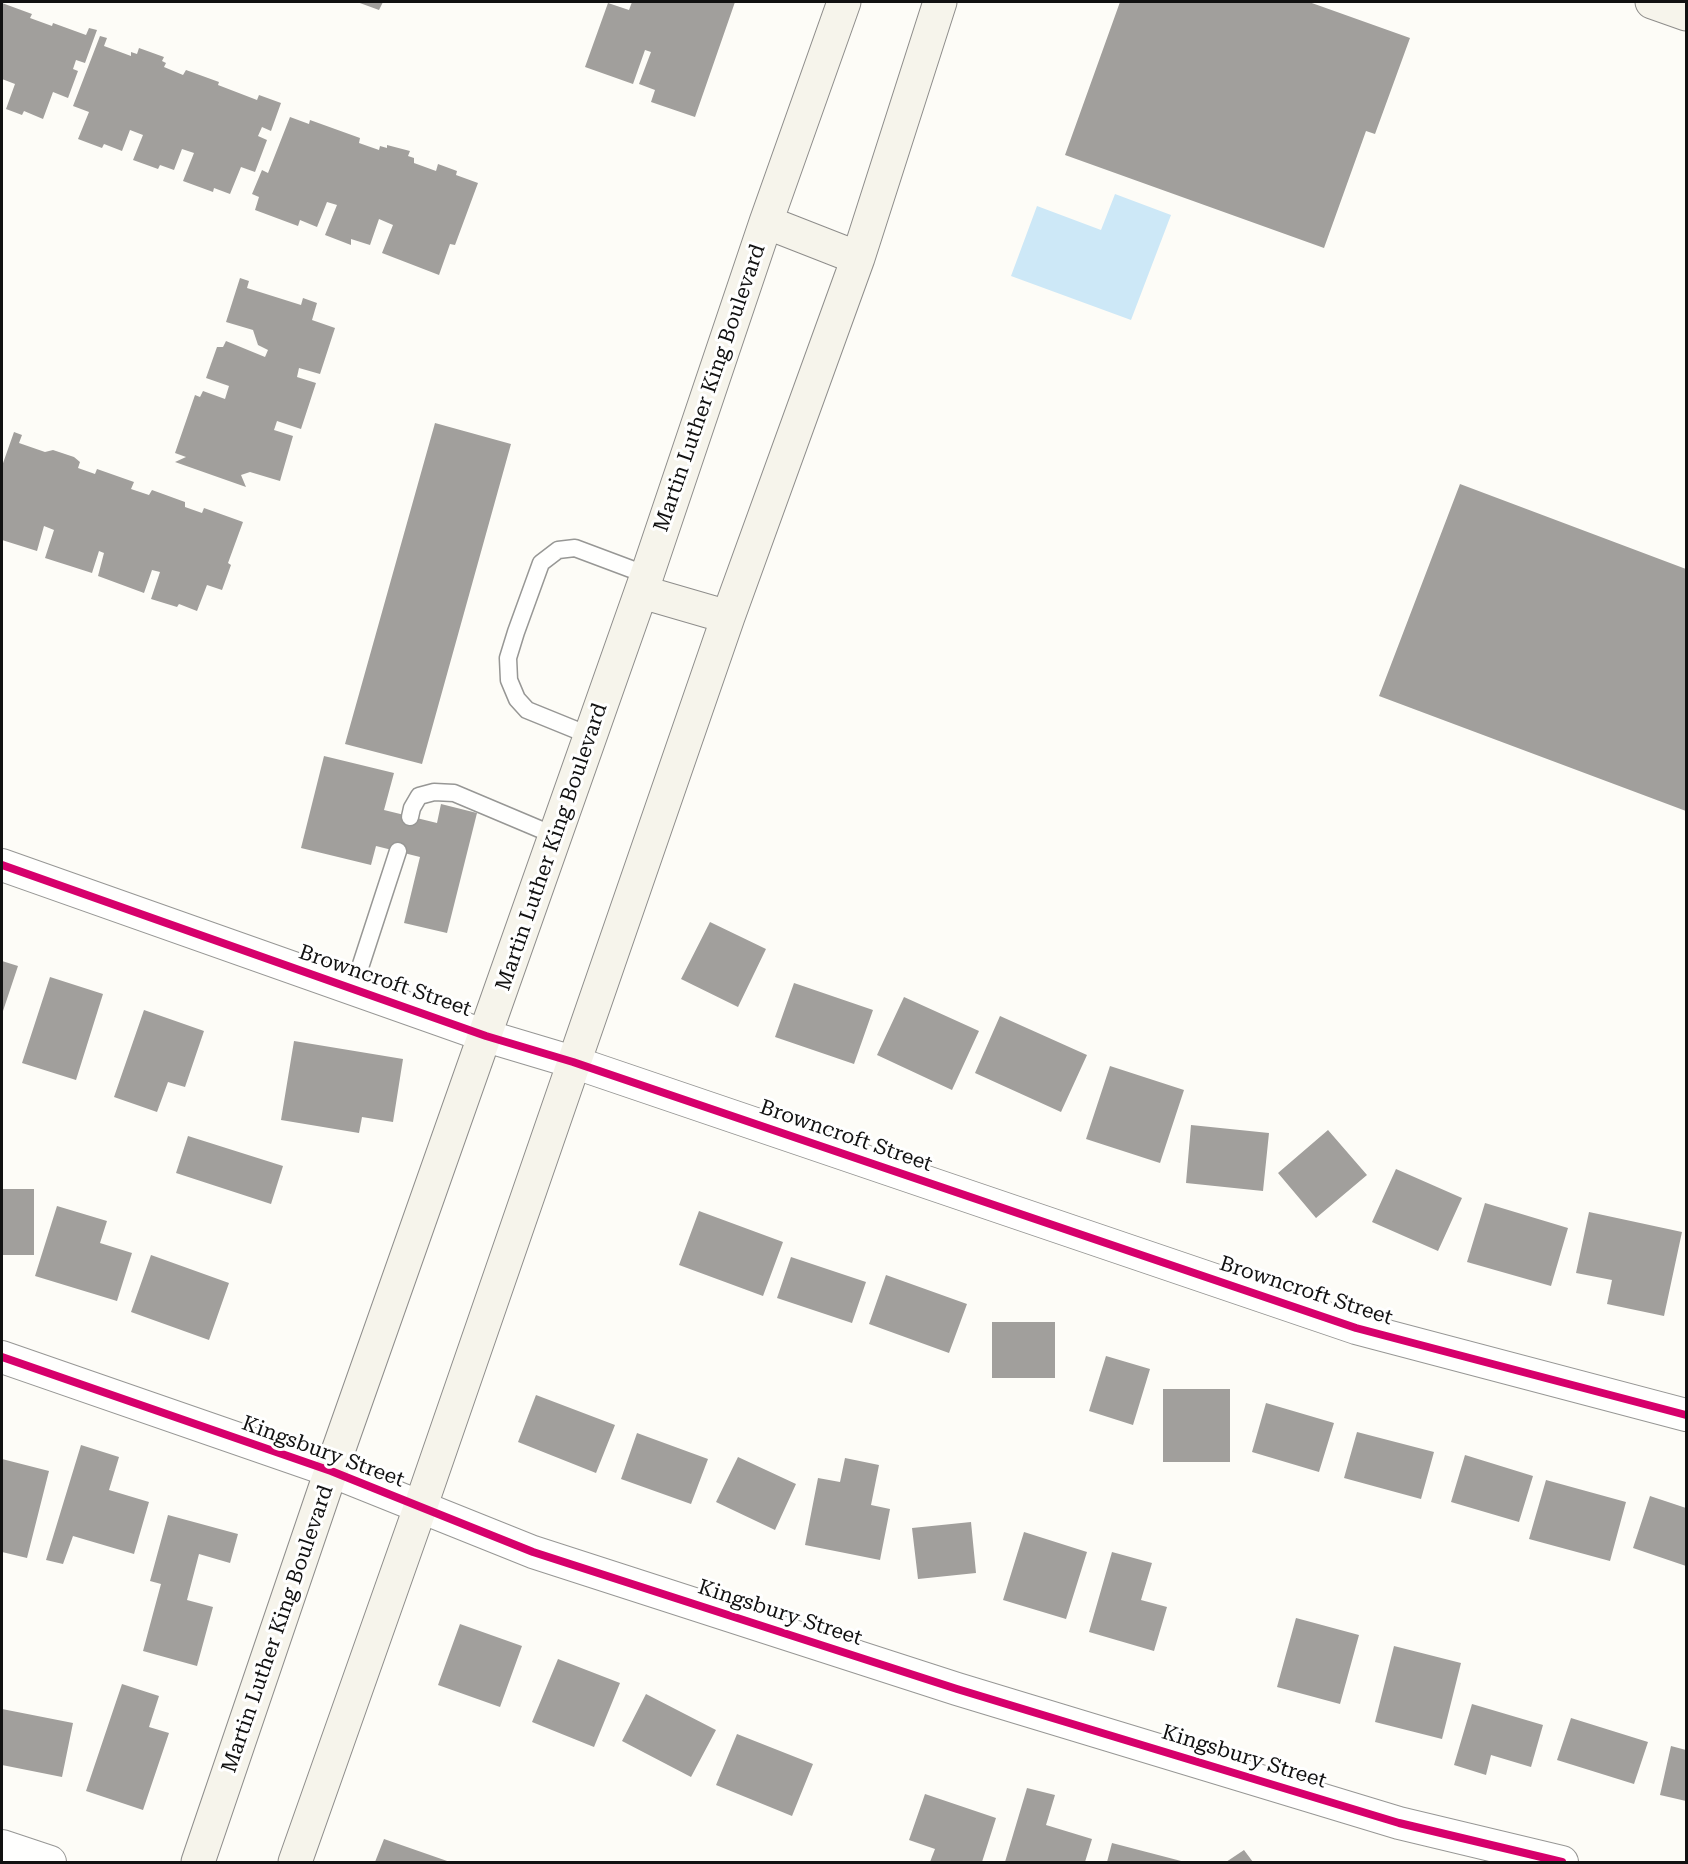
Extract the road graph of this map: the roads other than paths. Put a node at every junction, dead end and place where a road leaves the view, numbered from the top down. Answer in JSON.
{"nodes":[{"id":1,"x":844,"y":2,"type":"edge"},
{"id":2,"x":940,"y":2,"type":"edge"},
{"id":3,"x":1652,"y":2,"type":"edge"},
{"id":4,"x":1686,"y":14,"type":"edge"},
{"id":5,"x":766,"y":222,"type":"junction"},
{"id":6,"x":858,"y":258,"type":"junction"},
{"id":7,"x":644,"y":583,"type":"junction"},
{"id":8,"x":728,"y":617,"type":"junction"},
{"id":9,"x":591,"y":736,"type":"junction"},
{"id":10,"x":410,"y":816,"type":"dead end"},
{"id":11,"x":556,"y":836,"type":"junction"},
{"id":12,"x":398,"y":851,"type":"dead end"},
{"id":13,"x":2,"y":865,"type":"edge"},
{"id":14,"x":353,"y":989,"type":"junction"},
{"id":15,"x":486,"y":1036,"type":"junction"},
{"id":16,"x":573,"y":1062,"type":"junction"},
{"id":17,"x":2,"y":1357,"type":"edge"},
{"id":18,"x":1686,"y":1415,"type":"edge"},
{"id":19,"x":331,"y":1471,"type":"junction"},
{"id":20,"x":420,"y":1508,"type":"junction"},
{"id":21,"x":2,"y":1846,"type":"edge"},
{"id":22,"x":50,"y":1863,"type":"edge"},
{"id":23,"x":198,"y":1863,"type":"edge"},
{"id":24,"x":295,"y":1863,"type":"edge"},
{"id":25,"x":1562,"y":1863,"type":"edge"}],
"edges":[{"from":1,"to":5,"type":"main road","name":"Martin Luther King Boulevard"},
{"from":2,"to":6,"type":"main road"},
{"from":3,"to":4,"type":"main road"},
{"from":5,"to":6,"type":"main road"},
{"from":5,"to":7,"type":"main road","name":"Martin Luther King Boulevard"},
{"from":6,"to":8,"type":"main road"},
{"from":7,"to":8,"type":"main road"},
{"from":7,"to":9,"type":"main road","name":"Martin Luther King Boulevard"},
{"from":7,"to":9,"type":"lane"},
{"from":8,"to":16,"type":"main road"},
{"from":9,"to":11,"type":"main road","name":"Martin Luther King Boulevard"},
{"from":10,"to":11,"type":"lane"},
{"from":11,"to":15,"type":"main road","name":"Martin Luther King Boulevard"},
{"from":12,"to":14,"type":"lane"},
{"from":13,"to":14,"type":"street","name":"Browncroft Street"},
{"from":14,"to":15,"type":"street","name":"Browncroft Street"},
{"from":15,"to":16,"type":"street","name":"Browncroft Street"},
{"from":15,"to":19,"type":"main road","name":"Martin Luther King Boulevard"},
{"from":16,"to":18,"type":"street","name":"Browncroft Street"},
{"from":16,"to":20,"type":"main road"},
{"from":17,"to":19,"type":"street","name":"Kingsbury Street"},
{"from":19,"to":20,"type":"street","name":"Kingsbury Street"},
{"from":19,"to":23,"type":"main road","name":"Martin Luther King Boulevard"},
{"from":20,"to":24,"type":"main road"},
{"from":20,"to":25,"type":"street","name":"Kingsbury Street"},
{"from":21,"to":22,"type":"street"}]}
